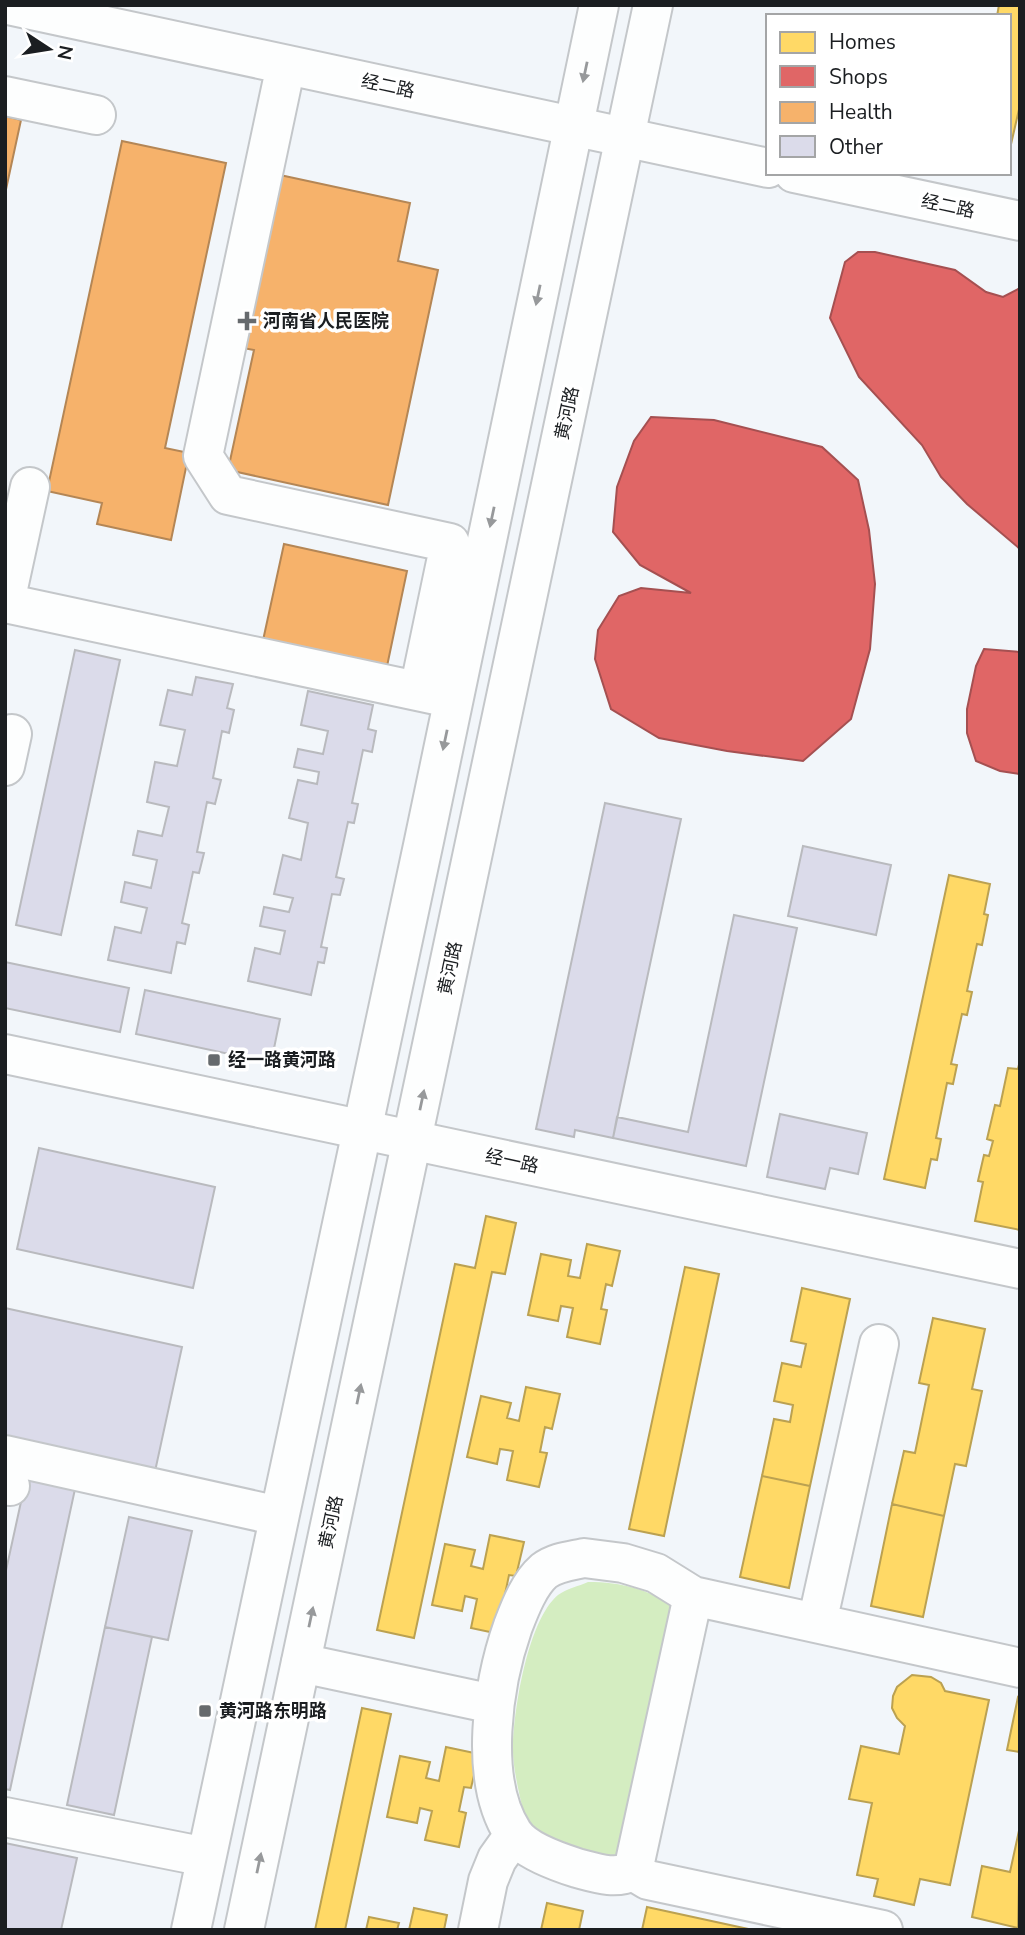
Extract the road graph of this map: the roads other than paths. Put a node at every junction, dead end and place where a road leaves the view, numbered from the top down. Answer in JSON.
{"nodes":[{"id":1,"x":8,"y":5,"type":"edge"},
{"id":2,"x":599,"y":5,"type":"edge"},
{"id":3,"x":653,"y":5,"type":"edge"},
{"id":4,"x":286,"y":65,"type":"junction"},
{"id":5,"x":5,"y":96,"type":"edge"},
{"id":6,"x":96,"y":115,"type":"dead end"},
{"id":7,"x":574,"y":126,"type":"junction"},
{"id":8,"x":625,"y":137,"type":"junction"},
{"id":9,"x":766,"y":168,"type":"edge"},
{"id":10,"x":803,"y":175,"type":"edge"},
{"id":11,"x":1020,"y":221,"type":"edge"},
{"id":12,"x":30,"y":487,"type":"dead end"},
{"id":13,"x":5,"y":603,"type":"edge"},
{"id":14,"x":436,"y":695,"type":"junction"},
{"id":15,"x":5,"y":1054,"type":"edge"},
{"id":16,"x":362,"y":1129,"type":"junction"},
{"id":17,"x":413,"y":1140,"type":"junction"},
{"id":18,"x":1020,"y":1269,"type":"edge"},
{"id":19,"x":879,"y":1344,"type":"dead end"},
{"id":20,"x":7,"y":1475,"type":"edge"},
{"id":21,"x":279,"y":1516,"type":"junction"},
{"id":22,"x":693,"y":1596,"type":"junction"},
{"id":23,"x":817,"y":1623,"type":"junction"},
{"id":24,"x":301,"y":1663,"type":"junction"},
{"id":25,"x":1020,"y":1668,"type":"edge"},
{"id":26,"x":493,"y":1704,"type":"junction"},
{"id":27,"x":5,"y":1817,"type":"edge"},
{"id":28,"x":514,"y":1835,"type":"junction"},
{"id":29,"x":206,"y":1857,"type":"junction"},
{"id":30,"x":634,"y":1871,"type":"junction"},
{"id":31,"x":191,"y":1930,"type":"edge"},
{"id":32,"x":244,"y":1930,"type":"edge"},
{"id":33,"x":478,"y":1930,"type":"edge"},
{"id":34,"x":883,"y":1930,"type":"edge"}],
"edges":[{"from":1,"to":4,"type":"main road","name":"经二路"},
{"from":2,"to":7,"type":"main road","one_way":true},
{"from":3,"to":8,"type":"main road","name":"黄河路"},
{"from":4,"to":7,"type":"main road","name":"经二路"},
{"from":4,"to":14,"type":"main road"},
{"from":5,"to":6,"type":"main road"},
{"from":7,"to":8,"type":"main road","name":"经二路"},
{"from":7,"to":14,"type":"main road","one_way":true},
{"from":8,"to":9,"type":"main road","name":"经二路"},
{"from":17,"to":8,"type":"main road","name":"黄河路","one_way":true},
{"from":10,"to":11,"type":"main road","name":"经二路"},
{"from":12,"to":13,"type":"main road"},
{"from":13,"to":14,"type":"main road"},
{"from":14,"to":16,"type":"main road","one_way":true},
{"from":15,"to":16,"type":"main road","name":"经一路"},
{"from":16,"to":17,"type":"main road","name":"经一路"},
{"from":16,"to":21,"type":"main road"},
{"from":17,"to":18,"type":"main road","name":"经一路"},
{"from":24,"to":17,"type":"main road","name":"黄河路","one_way":true},
{"from":19,"to":23,"type":"main road"},
{"from":20,"to":21,"type":"main road"},
{"from":21,"to":29,"type":"main road"},
{"from":22,"to":23,"type":"main road"},
{"from":22,"to":26,"type":"main road"},
{"from":22,"to":30,"type":"main road"},
{"from":23,"to":25,"type":"main road"},
{"from":24,"to":26,"type":"main road"},
{"from":32,"to":24,"type":"main road","name":"黄河路","one_way":true},
{"from":26,"to":28,"type":"main road"},
{"from":27,"to":29,"type":"main road"},
{"from":28,"to":30,"type":"main road"},
{"from":28,"to":33,"type":"main road"},
{"from":29,"to":31,"type":"main road"},
{"from":30,"to":34,"type":"main road"}]}
